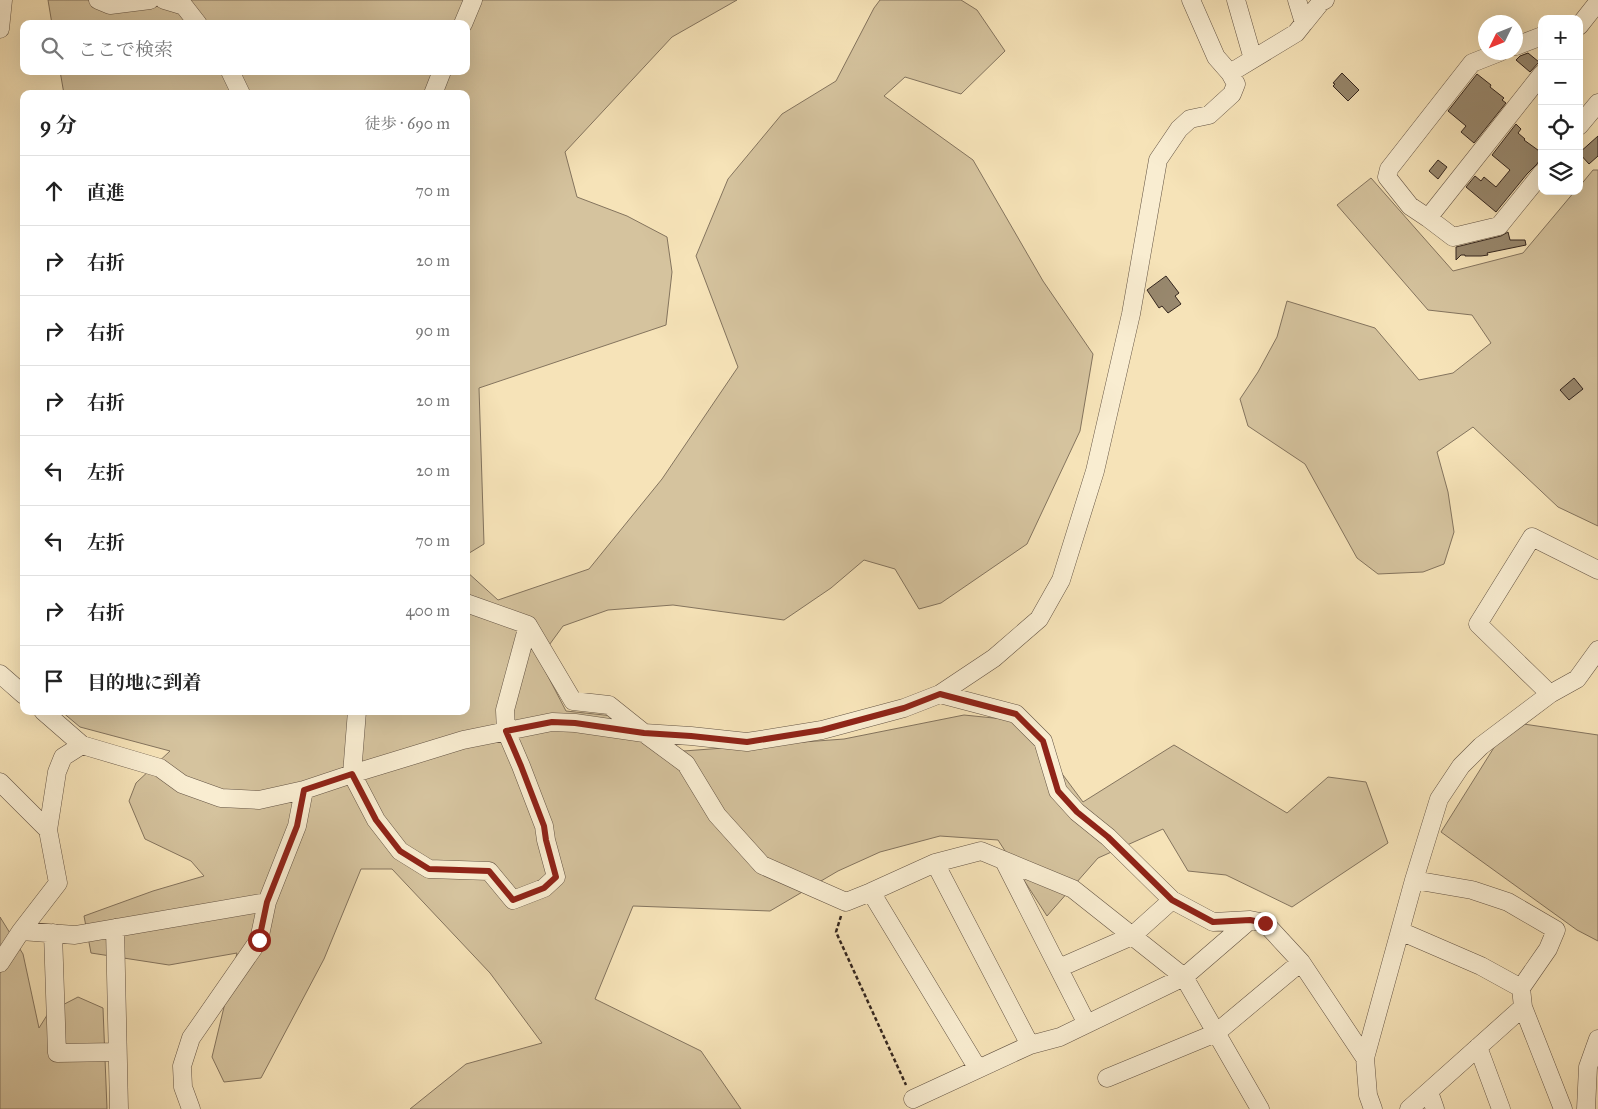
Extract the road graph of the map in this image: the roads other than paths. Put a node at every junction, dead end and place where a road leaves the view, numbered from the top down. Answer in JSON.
{"nodes":[{"id":1,"x":3,"y":0,"type":"edge"},
{"id":2,"x":98,"y":0,"type":"edge"},
{"id":3,"x":150,"y":0,"type":"edge"},
{"id":4,"x":164,"y":0,"type":"edge"},
{"id":5,"x":473,"y":0,"type":"edge"},
{"id":6,"x":1191,"y":0,"type":"edge"},
{"id":7,"x":1236,"y":0,"type":"edge"},
{"id":8,"x":1297,"y":0,"type":"edge"},
{"id":9,"x":1325,"y":0,"type":"edge"},
{"id":10,"x":1598,"y":2,"type":"edge"},
{"id":11,"x":195,"y":20,"type":"edge"},
{"id":12,"x":465,"y":20,"type":"edge"},
{"id":13,"x":1583,"y":20,"type":"edge"},
{"id":14,"x":1304,"y":24,"type":"junction"},
{"id":15,"x":0,"y":29,"type":"edge"},
{"id":16,"x":1538,"y":38,"type":"edge"},
{"id":17,"x":1523,"y":43,"type":"edge"},
{"id":18,"x":1253,"y":59,"type":"junction"},
{"id":19,"x":1481,"y":60,"type":"edge"},
{"id":20,"x":1230,"y":73,"type":"junction"},
{"id":21,"x":232,"y":75,"type":"edge"},
{"id":22,"x":440,"y":75,"type":"edge"},
{"id":23,"x":1538,"y":79,"type":"edge"},
{"id":24,"x":239,"y":90,"type":"edge"},
{"id":25,"x":435,"y":90,"type":"edge"},
{"id":26,"x":1597,"y":105,"type":"edge"},
{"id":27,"x":1583,"y":121,"type":"edge"},
{"id":28,"x":1538,"y":178,"type":"edge"},
{"id":29,"x":1428,"y":218,"type":"junction"},
{"id":30,"x":1598,"y":570,"type":"edge"},
{"id":31,"x":470,"y":604,"type":"edge"},
{"id":32,"x":528,"y":625,"type":"junction"},
{"id":33,"x":1598,"y":650,"type":"edge"},
{"id":34,"x":0,"y":674,"type":"edge"},
{"id":35,"x":20,"y":692,"type":"edge"},
{"id":36,"x":940,"y":694,"type":"junction"},
{"id":37,"x":1550,"y":694,"type":"junction"},
{"id":38,"x":48,"y":715,"type":"edge"},
{"id":39,"x":358,"y":715,"type":"edge"},
{"id":40,"x":506,"y":731,"type":"junction"},
{"id":41,"x":644,"y":733,"type":"junction"},
{"id":42,"x":82,"y":745,"type":"junction"},
{"id":43,"x":352,"y":774,"type":"junction"},
{"id":44,"x":0,"y":782,"type":"edge"},
{"id":45,"x":304,"y":790,"type":"junction"},
{"id":46,"x":48,"y":830,"type":"junction"},
{"id":47,"x":1004,"y":861,"type":"junction"},
{"id":48,"x":935,"y":863,"type":"junction"},
{"id":49,"x":1414,"y":880,"type":"junction"},
{"id":50,"x":871,"y":892,"type":"junction"},
{"id":51,"x":1172,"y":900,"type":"junction"},
{"id":52,"x":267,"y":902,"type":"junction"},
{"id":53,"x":1250,"y":920,"type":"junction"},
{"id":54,"x":115,"y":928,"type":"junction"},
{"id":55,"x":21,"y":931,"type":"junction"},
{"id":56,"x":1400,"y":931,"type":"junction"},
{"id":57,"x":53,"y":933,"type":"junction"},
{"id":58,"x":1132,"y":936,"type":"junction"},
{"id":59,"x":1301,"y":962,"type":"junction"},
{"id":60,"x":0,"y":963,"type":"edge"},
{"id":61,"x":1059,"y":968,"type":"junction"},
{"id":62,"x":1184,"y":978,"type":"junction"},
{"id":63,"x":1521,"y":988,"type":"junction"},
{"id":64,"x":1523,"y":1007,"type":"junction"},
{"id":65,"x":1087,"y":1024,"type":"junction"},
{"id":66,"x":1216,"y":1033,"type":"junction"},
{"id":67,"x":1598,"y":1039,"type":"edge"},
{"id":68,"x":1030,"y":1045,"type":"junction"},
{"id":69,"x":1478,"y":1048,"type":"junction"},
{"id":70,"x":118,"y":1052,"type":"junction"},
{"id":71,"x":1365,"y":1058,"type":"junction"},
{"id":72,"x":978,"y":1069,"type":"junction"},
{"id":73,"x":1107,"y":1078,"type":"dead end"},
{"id":74,"x":1429,"y":1092,"type":"junction"},
{"id":75,"x":913,"y":1099,"type":"road end"},
{"id":76,"x":1368,"y":1104,"type":"edge"},
{"id":77,"x":118,"y":1109,"type":"edge"},
{"id":78,"x":191,"y":1109,"type":"edge"},
{"id":79,"x":1260,"y":1109,"type":"edge"},
{"id":80,"x":1409,"y":1109,"type":"edge"},
{"id":81,"x":1435,"y":1109,"type":"edge"},
{"id":82,"x":1501,"y":1109,"type":"edge"},
{"id":83,"x":1563,"y":1109,"type":"edge"},
{"id":84,"x":1586,"y":1109,"type":"edge"}],
"edges":[{"from":1,"to":15,"type":"street"},
{"from":2,"to":3,"type":"street"},
{"from":4,"to":11,"type":"street"},
{"from":5,"to":12,"type":"street"},
{"from":6,"to":20,"type":"street"},
{"from":7,"to":18,"type":"street"},
{"from":8,"to":14,"type":"street"},
{"from":9,"to":14,"type":"street"},
{"from":10,"to":13,"type":"street"},
{"from":14,"to":18,"type":"street"},
{"from":16,"to":17,"type":"street"},
{"from":18,"to":20,"type":"street"},
{"from":19,"to":29,"type":"street"},
{"from":20,"to":36,"type":"street"},
{"from":21,"to":24,"type":"street"},
{"from":22,"to":25,"type":"street"},
{"from":23,"to":29,"type":"street"},
{"from":26,"to":27,"type":"street"},
{"from":28,"to":29,"type":"street"},
{"from":30,"to":37,"type":"street"},
{"from":31,"to":32,"type":"street"},
{"from":32,"to":40,"type":"street"},
{"from":32,"to":41,"type":"street"},
{"from":33,"to":37,"type":"street"},
{"from":34,"to":35,"type":"street"},
{"from":36,"to":41,"type":"street"},
{"from":36,"to":51,"type":"street"},
{"from":37,"to":49,"type":"street"},
{"from":38,"to":42,"type":"street"},
{"from":39,"to":43,"type":"street"},
{"from":40,"to":41,"type":"street"},
{"from":40,"to":43,"type":"street"},
{"from":40,"to":43,"type":"street"},
{"from":41,"to":50,"type":"street"},
{"from":42,"to":45,"type":"street"},
{"from":42,"to":46,"type":"street"},
{"from":43,"to":45,"type":"street"},
{"from":44,"to":46,"type":"street"},
{"from":45,"to":52,"type":"street"},
{"from":46,"to":55,"type":"street"},
{"from":47,"to":48,"type":"street"},
{"from":47,"to":58,"type":"street"},
{"from":47,"to":61,"type":"street"},
{"from":48,"to":50,"type":"street"},
{"from":48,"to":68,"type":"street"},
{"from":49,"to":56,"type":"street"},
{"from":49,"to":63,"type":"street"},
{"from":50,"to":72,"type":"street"},
{"from":51,"to":53,"type":"street"},
{"from":51,"to":58,"type":"street"},
{"from":52,"to":54,"type":"street"},
{"from":52,"to":78,"type":"street"},
{"from":53,"to":59,"type":"street"},
{"from":53,"to":62,"type":"street"},
{"from":54,"to":57,"type":"street"},
{"from":54,"to":70,"type":"street"},
{"from":55,"to":57,"type":"street"},
{"from":55,"to":60,"type":"street"},
{"from":56,"to":63,"type":"street"},
{"from":56,"to":71,"type":"street"},
{"from":57,"to":70,"type":"street"},
{"from":58,"to":61,"type":"street"},
{"from":58,"to":62,"type":"street"},
{"from":59,"to":66,"type":"street"},
{"from":59,"to":71,"type":"street"},
{"from":61,"to":65,"type":"street"},
{"from":62,"to":65,"type":"street"},
{"from":62,"to":66,"type":"street"},
{"from":63,"to":64,"type":"street"},
{"from":64,"to":69,"type":"street"},
{"from":64,"to":83,"type":"street"},
{"from":65,"to":68,"type":"street"},
{"from":66,"to":73,"type":"street"},
{"from":66,"to":79,"type":"street"},
{"from":67,"to":84,"type":"street"},
{"from":68,"to":72,"type":"street"},
{"from":69,"to":74,"type":"street"},
{"from":69,"to":82,"type":"street"},
{"from":70,"to":77,"type":"street"},
{"from":71,"to":76,"type":"street"},
{"from":72,"to":75,"type":"street"},
{"from":74,"to":80,"type":"street"},
{"from":74,"to":81,"type":"street"}]}
